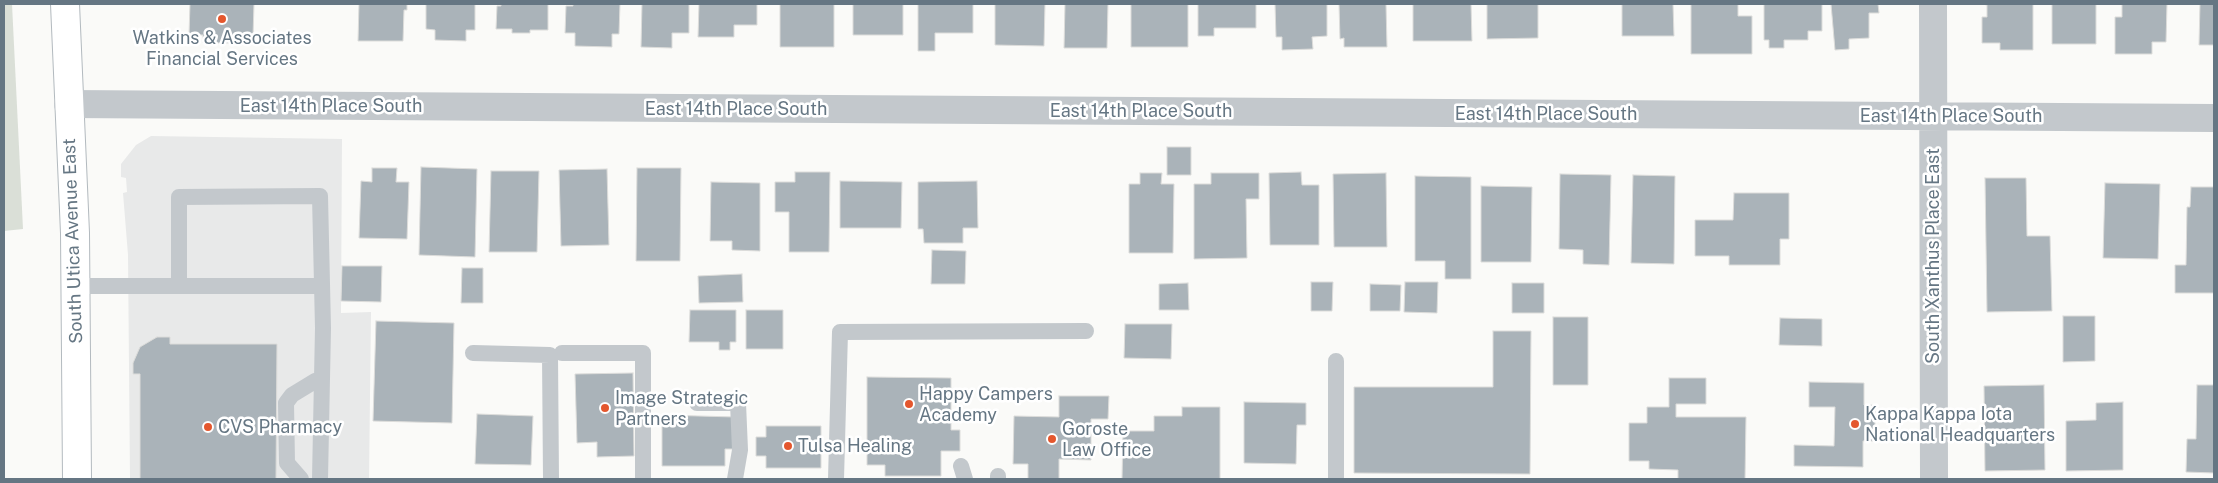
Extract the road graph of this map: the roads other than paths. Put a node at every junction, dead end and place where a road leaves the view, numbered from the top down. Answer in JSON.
{"nodes":[{"id":1,"x":65,"y":4,"type":"edge"},
{"id":2,"x":1933,"y":4,"type":"edge"},
{"id":3,"x":68,"y":104,"type":"junction"},
{"id":4,"x":1932,"y":116,"type":"junction"},
{"id":5,"x":2214,"y":118,"type":"edge"},
{"id":6,"x":76,"y":286,"type":"junction"},
{"id":7,"x":179,"y":286,"type":"junction"},
{"id":8,"x":322,"y":286,"type":"junction"},
{"id":9,"x":1086,"y":331,"type":"dead end"},
{"id":10,"x":473,"y":353,"type":"dead end"},
{"id":11,"x":562,"y":353,"type":"dead end"},
{"id":12,"x":1336,"y":361,"type":"dead end"},
{"id":13,"x":322,"y":380,"type":"junction"},
{"id":14,"x":697,"y":403,"type":"dead end"},
{"id":15,"x":77,"y":479,"type":"edge"},
{"id":16,"x":301,"y":479,"type":"edge"},
{"id":17,"x":320,"y":479,"type":"edge"},
{"id":18,"x":551,"y":479,"type":"edge"},
{"id":19,"x":643,"y":479,"type":"edge"},
{"id":20,"x":735,"y":479,"type":"edge"},
{"id":21,"x":836,"y":479,"type":"edge"},
{"id":22,"x":1336,"y":479,"type":"edge"},
{"id":23,"x":1934,"y":479,"type":"edge"}],
"edges":[{"from":1,"to":3,"type":"main road","name":"South Utica Avenue East"},
{"from":2,"to":4,"type":"street","name":"South Xanthus Place East"},
{"from":3,"to":4,"type":"street","name":"East 14th Place South"},
{"from":3,"to":6,"type":"main road","name":"South Utica Avenue East"},
{"from":4,"to":5,"type":"street","name":"East 14th Place South"},
{"from":4,"to":23,"type":"street","name":"South Xanthus Place East"},
{"from":6,"to":7,"type":"lane"},
{"from":6,"to":15,"type":"main road","name":"South Utica Avenue East"},
{"from":7,"to":8,"type":"lane"},
{"from":7,"to":8,"type":"lane"},
{"from":8,"to":13,"type":"lane"},
{"from":9,"to":21,"type":"lane"},
{"from":10,"to":18,"type":"lane"},
{"from":11,"to":19,"type":"lane"},
{"from":12,"to":22,"type":"lane"},
{"from":13,"to":16,"type":"lane"},
{"from":13,"to":17,"type":"lane"},
{"from":14,"to":20,"type":"lane"}]}
